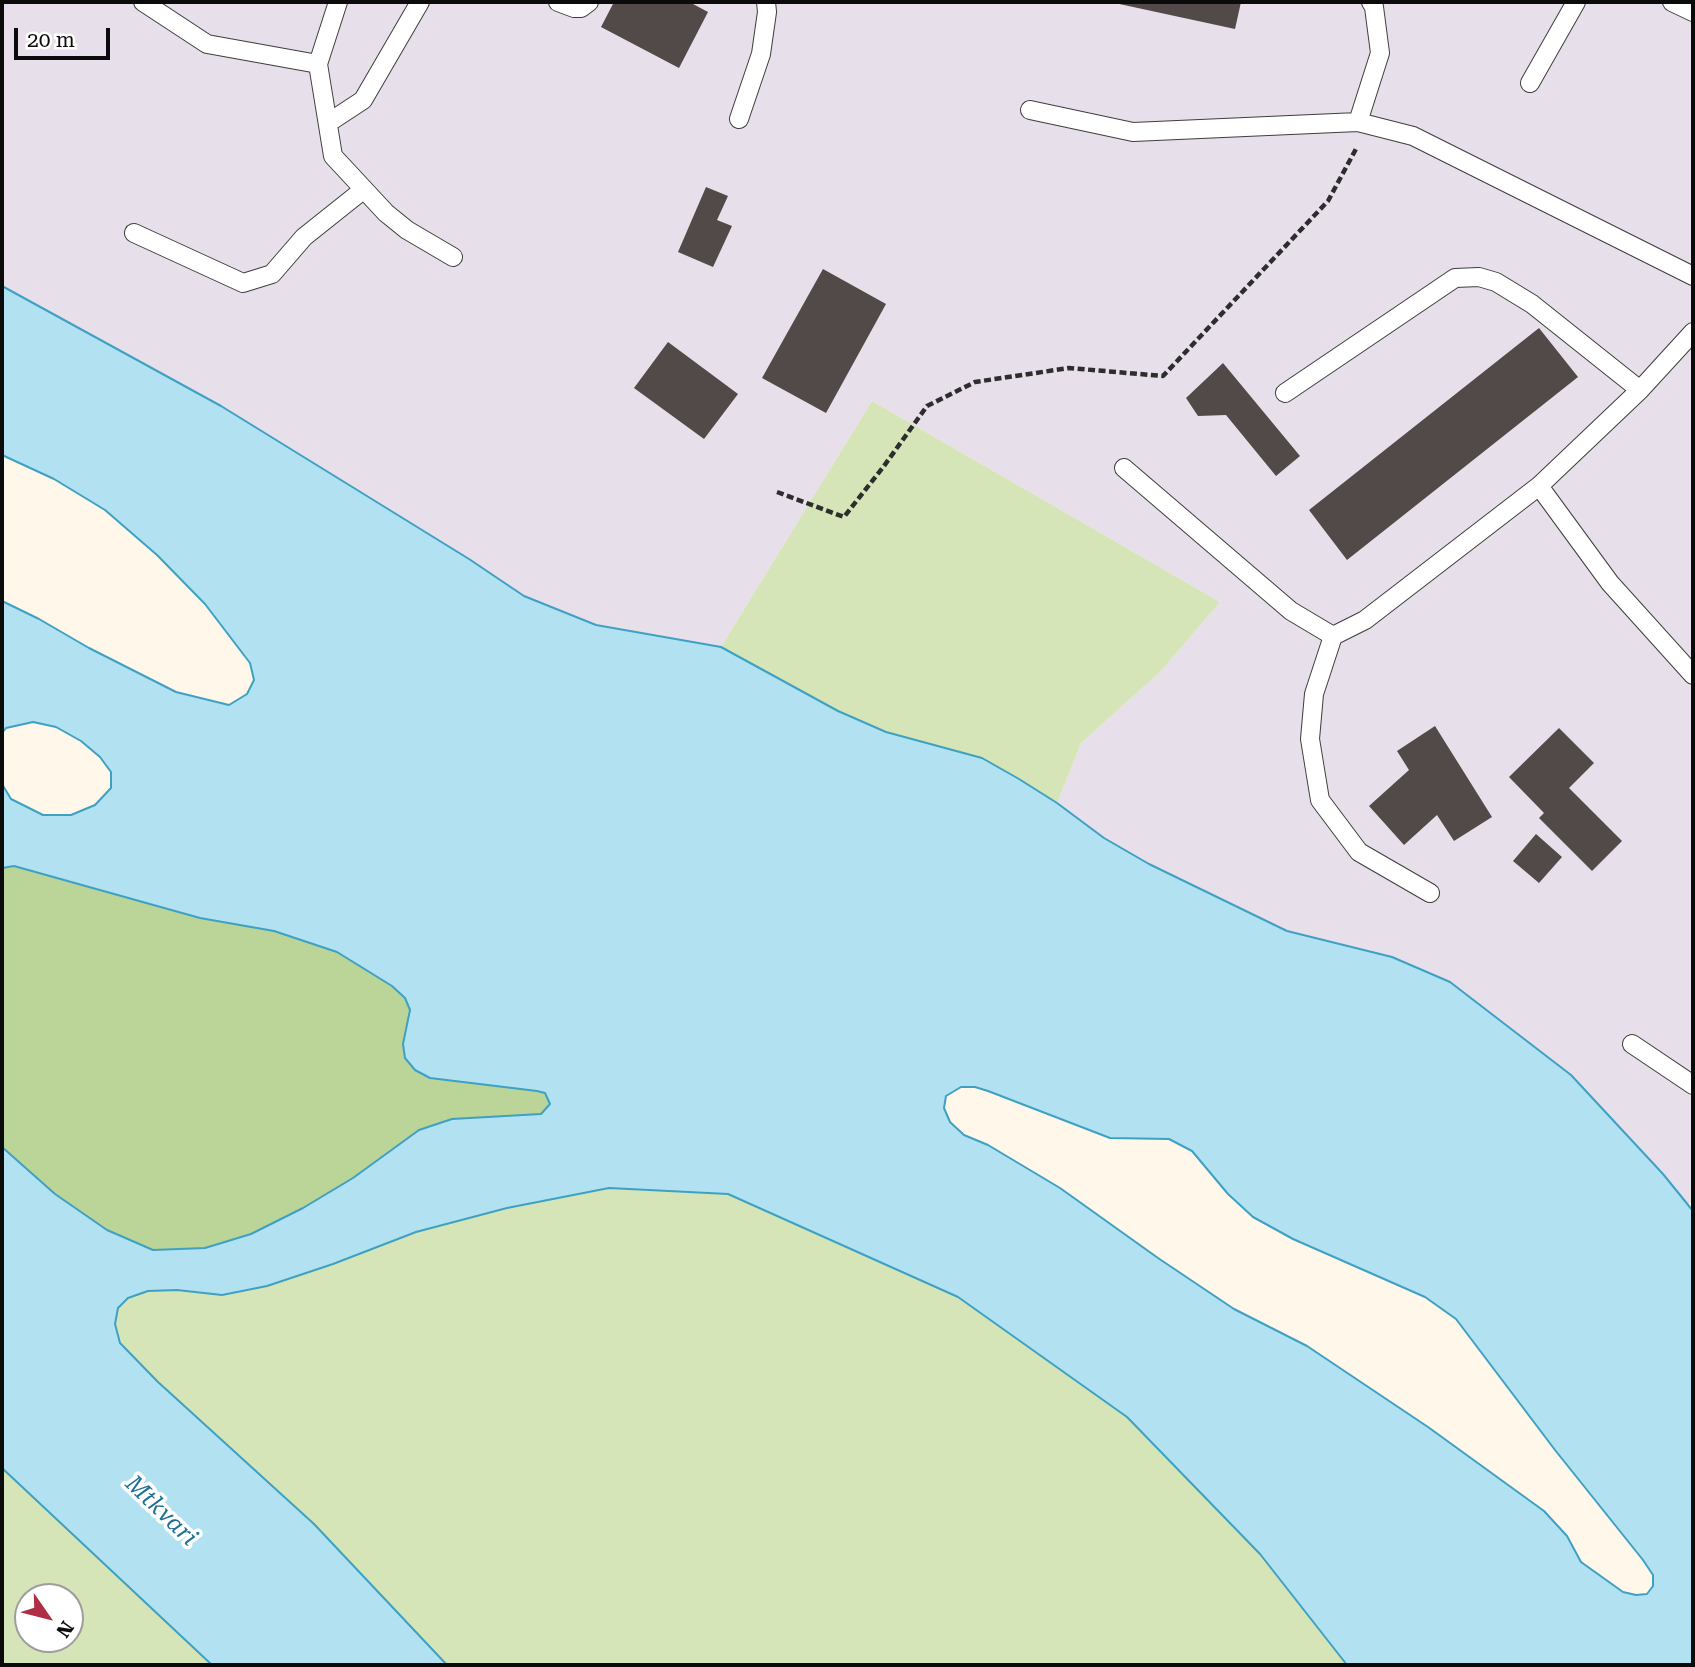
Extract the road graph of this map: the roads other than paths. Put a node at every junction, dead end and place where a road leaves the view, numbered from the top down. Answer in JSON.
{"nodes":[{"id":1,"x":143,"y":2,"type":"edge"},
{"id":2,"x":338,"y":2,"type":"edge"},
{"id":3,"x":420,"y":2,"type":"edge"},
{"id":4,"x":558,"y":2,"type":"edge"},
{"id":5,"x":589,"y":2,"type":"edge"},
{"id":6,"x":766,"y":2,"type":"edge"},
{"id":7,"x":1371,"y":2,"type":"edge"},
{"id":8,"x":1576,"y":2,"type":"edge"},
{"id":9,"x":1672,"y":2,"type":"edge"},
{"id":10,"x":1693,"y":12,"type":"edge"},
{"id":11,"x":318,"y":64,"type":"junction"},
{"id":12,"x":1530,"y":83,"type":"dead end"},
{"id":13,"x":1030,"y":110,"type":"dead end"},
{"id":14,"x":739,"y":120,"type":"dead end"},
{"id":15,"x":328,"y":122,"type":"junction"},
{"id":16,"x":1363,"y":124,"type":"junction"},
{"id":17,"x":363,"y":190,"type":"junction"},
{"id":18,"x":134,"y":233,"type":"dead end"},
{"id":19,"x":453,"y":257,"type":"dead end"},
{"id":20,"x":1693,"y":276,"type":"edge"},
{"id":21,"x":1693,"y":332,"type":"edge"},
{"id":22,"x":1640,"y":390,"type":"junction"},
{"id":23,"x":1285,"y":393,"type":"dead end"},
{"id":24,"x":1124,"y":468,"type":"dead end"},
{"id":25,"x":1539,"y":486,"type":"junction"},
{"id":26,"x":1334,"y":636,"type":"junction"},
{"id":27,"x":1693,"y":675,"type":"edge"},
{"id":28,"x":1430,"y":893,"type":"dead end"},
{"id":29,"x":1632,"y":1044,"type":"dead end"},
{"id":30,"x":1693,"y":1085,"type":"edge"}],
"edges":[{"from":1,"to":11,"type":"lane"},
{"from":2,"to":11,"type":"lane"},
{"from":3,"to":15,"type":"lane"},
{"from":4,"to":5,"type":"lane"},
{"from":6,"to":14,"type":"lane"},
{"from":7,"to":16,"type":"lane"},
{"from":8,"to":12,"type":"lane"},
{"from":9,"to":10,"type":"lane"},
{"from":11,"to":15,"type":"lane"},
{"from":13,"to":16,"type":"lane"},
{"from":15,"to":17,"type":"lane"},
{"from":16,"to":20,"type":"lane"},
{"from":17,"to":18,"type":"lane"},
{"from":17,"to":19,"type":"lane"},
{"from":21,"to":22,"type":"lane"},
{"from":22,"to":23,"type":"lane"},
{"from":22,"to":25,"type":"lane"},
{"from":24,"to":26,"type":"lane"},
{"from":25,"to":26,"type":"lane"},
{"from":25,"to":27,"type":"lane"},
{"from":26,"to":28,"type":"lane"},
{"from":29,"to":30,"type":"lane"}]}
